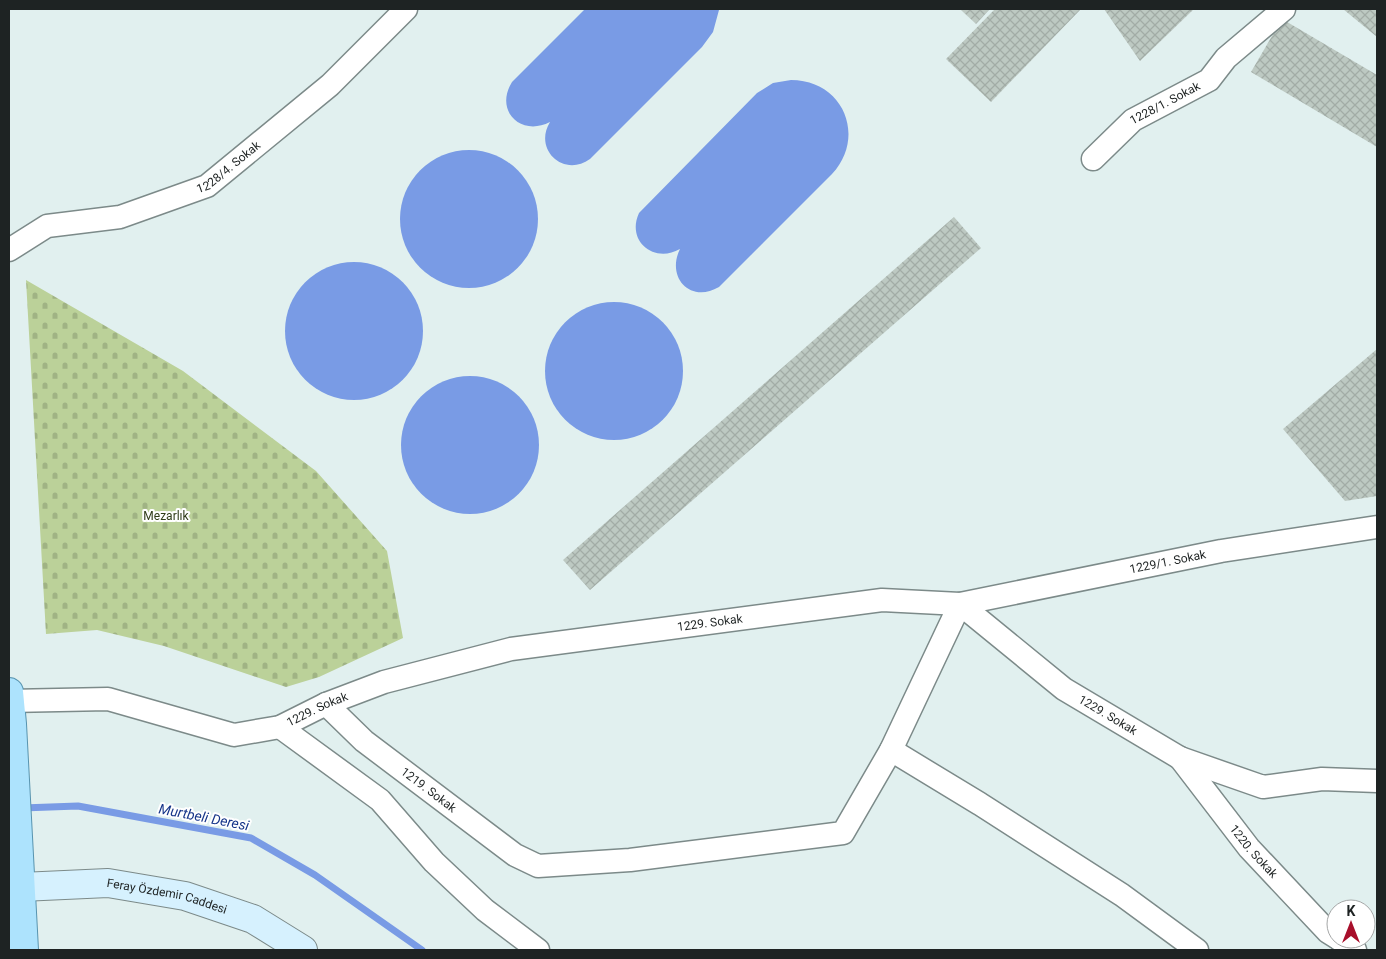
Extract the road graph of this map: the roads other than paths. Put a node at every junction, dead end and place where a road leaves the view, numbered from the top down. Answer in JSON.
{"nodes":[{"id":1,"x":406,"y":9,"type":"edge"},
{"id":2,"x":1284,"y":9,"type":"edge"},
{"id":3,"x":1093,"y":159,"type":"dead end"},
{"id":4,"x":9,"y":250,"type":"edge"},
{"id":5,"x":1377,"y":527,"type":"edge"},
{"id":6,"x":960,"y":604,"type":"junction"},
{"id":7,"x":326,"y":704,"type":"junction"},
{"id":8,"x":10,"y":705,"type":"edge"},
{"id":9,"x":280,"y":727,"type":"junction"},
{"id":10,"x":891,"y":750,"type":"junction"},
{"id":11,"x":1180,"y":758,"type":"junction"},
{"id":12,"x":1377,"y":781,"type":"edge"},
{"id":13,"x":16,"y":881,"type":"edge"},
{"id":14,"x":1326,"y":930,"type":"edge"},
{"id":15,"x":24,"y":950,"type":"edge"},
{"id":16,"x":303,"y":950,"type":"edge"},
{"id":17,"x":538,"y":950,"type":"edge"},
{"id":18,"x":1196,"y":950,"type":"edge"}],
"edges":[{"from":1,"to":4,"type":"street","name":"1228/4. Sokak"},
{"from":2,"to":3,"type":"street","name":"1228/1. Sokak"},
{"from":5,"to":6,"type":"street","name":"1229/1. Sokak"},
{"from":6,"to":7,"type":"street","name":"1229. Sokak"},
{"from":6,"to":10,"type":"street"},
{"from":6,"to":11,"type":"street","name":"1229. Sokak"},
{"from":7,"to":9,"type":"street","name":"1229. Sokak"},
{"from":7,"to":10,"type":"street","name":"1219. Sokak"},
{"from":8,"to":9,"type":"street","name":"1229. Sokak"},
{"from":8,"to":13,"type":"main road"},
{"from":9,"to":17,"type":"street"},
{"from":10,"to":18,"type":"street"},
{"from":11,"to":12,"type":"street","name":"1229. Sokak"},
{"from":11,"to":14,"type":"street","name":"1220. Sokak"},
{"from":13,"to":15,"type":"main road"},
{"from":13,"to":16,"type":"street","name":"Feray Özdemir Caddesi"}]}
